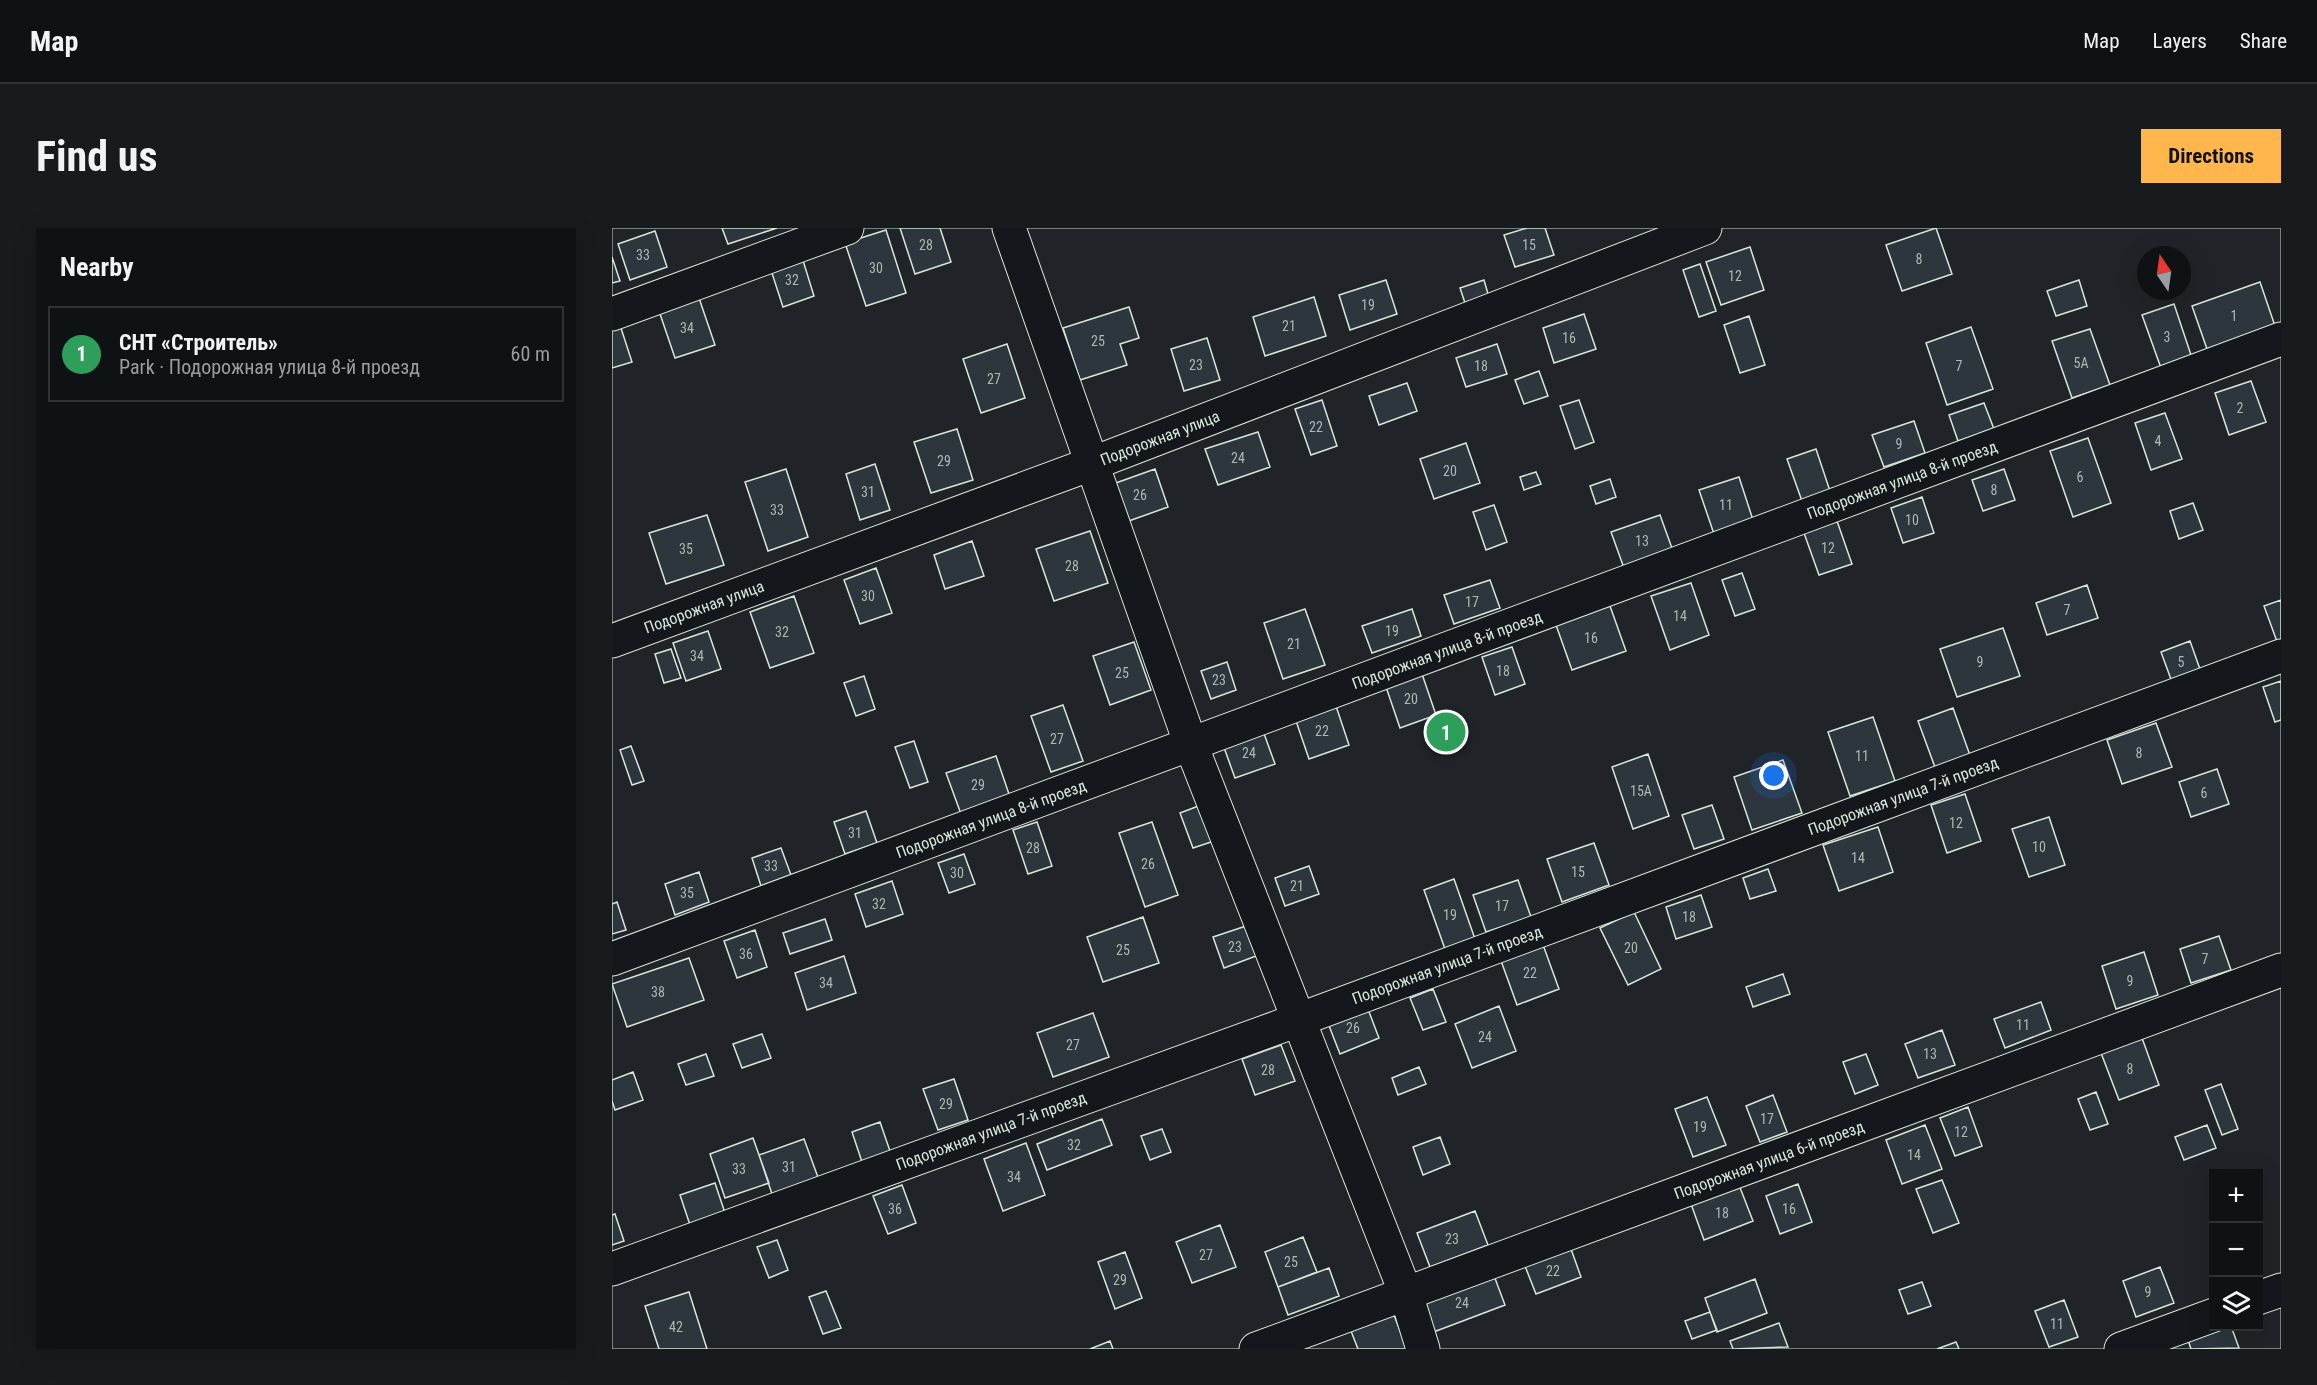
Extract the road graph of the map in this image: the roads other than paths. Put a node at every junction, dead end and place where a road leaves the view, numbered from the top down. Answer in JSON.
{"nodes":[{"id":1,"x":847,"y":228,"type":"edge"},
{"id":2,"x":1009,"y":228,"type":"edge"},
{"id":3,"x":1705,"y":228,"type":"edge"},
{"id":4,"x":612,"y":314,"type":"edge"},
{"id":5,"x":2281,"y":339,"type":"edge"},
{"id":6,"x":1091,"y":464,"type":"junction"},
{"id":7,"x":612,"y":641,"type":"edge"},
{"id":8,"x":2281,"y":656,"type":"edge"},
{"id":9,"x":1191,"y":746,"type":"junction"},
{"id":10,"x":612,"y":959,"type":"edge"},
{"id":11,"x":2281,"y":970,"type":"edge"},
{"id":12,"x":1298,"y":1020,"type":"junction"},
{"id":13,"x":612,"y":1269,"type":"edge"},
{"id":14,"x":2281,"y":1290,"type":"edge"},
{"id":15,"x":1406,"y":1294,"type":"junction"},
{"id":16,"x":2263,"y":1297,"type":"edge"},
{"id":17,"x":2209,"y":1317,"type":"edge"},
{"id":18,"x":1256,"y":1349,"type":"edge"},
{"id":19,"x":1424,"y":1349,"type":"edge"},
{"id":20,"x":2121,"y":1349,"type":"edge"}],
"edges":[{"from":1,"to":4,"type":"street"},
{"from":2,"to":6,"type":"street"},
{"from":3,"to":6,"type":"street","name":"Подорожная улица"},
{"from":5,"to":9,"type":"street","name":"Подорожная улица 8-й проезд"},
{"from":6,"to":7,"type":"street","name":"Подорожная улица"},
{"from":6,"to":9,"type":"street"},
{"from":8,"to":12,"type":"street","name":"Подорожная улица 7-й проезд"},
{"from":9,"to":10,"type":"street","name":"Подорожная улица 8-й проезд"},
{"from":9,"to":12,"type":"street"},
{"from":11,"to":15,"type":"street","name":"Подорожная улица 6-й проезд"},
{"from":12,"to":13,"type":"street","name":"Подорожная улица 7-й проезд"},
{"from":12,"to":15,"type":"street"},
{"from":14,"to":16,"type":"street"},
{"from":15,"to":18,"type":"street","name":"Подорожная улица 6-й проезд"},
{"from":15,"to":19,"type":"street"},
{"from":17,"to":20,"type":"street"}]}
